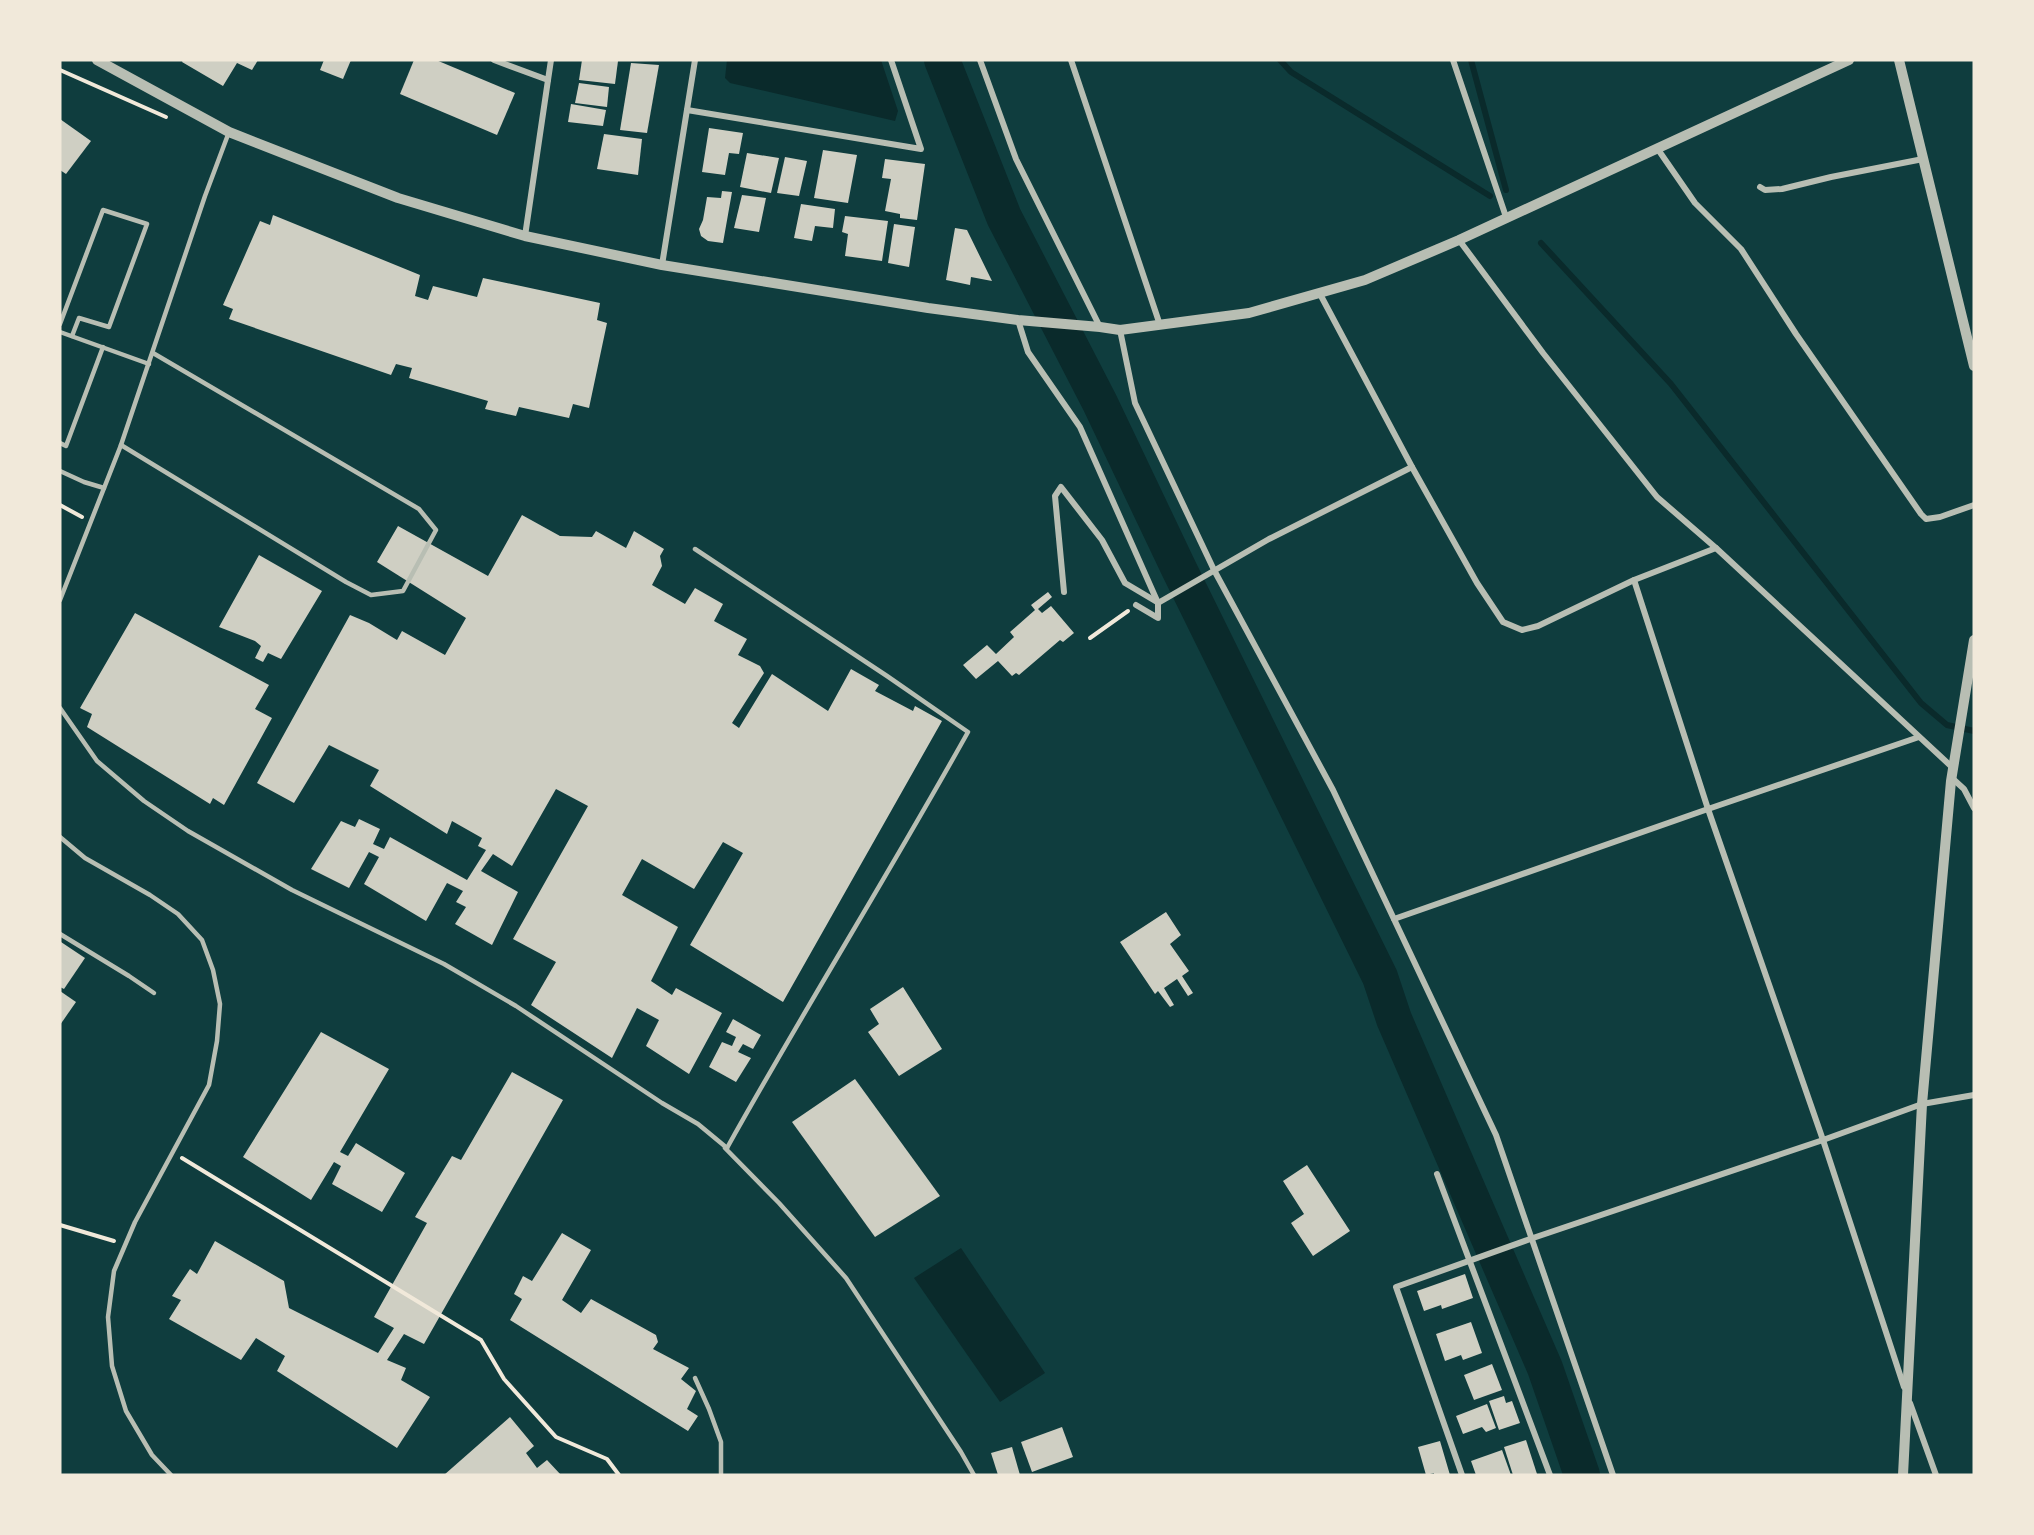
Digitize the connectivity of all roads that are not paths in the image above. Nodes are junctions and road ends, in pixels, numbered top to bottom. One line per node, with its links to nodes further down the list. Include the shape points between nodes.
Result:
1 (97, 60): 13 (street)
2 (494, 60): 11 (street)
3 (551, 60): 11 (street)
4 (695, 60): 12 (street)
5 (891, 60): 12 (street, via 921,149)
6 (980, 60): 25 (street, via 1016,159)
7 (1071, 60): 24 (street)
8 (1453, 60): 17 (street)
9 (1849, 60): 14 (street)
10 (1899, 60): 15 (street)
11 (548, 80): 18 (street)
12 (687, 110): 20 (street)
13 (229, 132): 18 (street, via 398,198); 30 (lane)
14 (1657, 148): 17 (street); 38 (street, via 1701,210 1742,249 1921,514 1926,519 1941,517)
15 (1923, 159): 16 (street, via 1782,189); 32 (street)
16 (1760, 187)
17 (1506, 217): 19 (street)
18 (525, 236): 20 (street)
19 (1459, 240): 21 (street, via 1365,280); 39 (street, via 1657,497)
20 (662, 265): 22 (street)
21 (1320, 294): 24 (street, via 1249,313); 35 (street)
22 (1018, 320): 25 (street); 45 (street, via 1028,352 1080,427)
23 (60, 324): 28 (lane, via 103,210 147,224 109,327 79,318)
24 (1160, 325): 26 (street)
25 (1100, 327): 26 (street)
26 (1120, 330): 41 (street, via 1136,403)
27 (60, 332): 28 (lane)
28 (72, 336): 29 (lane)
29 (103, 347): 31 (lane); 33 (lane, via 66,446)
30 (153, 353): 31 (lane); 34 (lane, via 419,509 436,530 403,591 371,595)
31 (149, 364): 34 (lane)
32 (1974, 366)
33 (60, 442)
34 (121, 445): 37 (lane)
35 (1412, 467): 41 (street); 42 (street, via 1503,622 1522,630 1538,626)
36 (60, 471): 37 (lane)
37 (104, 488): 44 (lane)
38 (1974, 505)
39 (1716, 548): 42 (street); 49 (street)
40 (694, 549): 60 (lane, via 968,732)
41 (1211, 572): 45 (street); 54 (street, via 1333,790)
42 (1634, 580): 52 (street)
43 (1064, 592): 45 (street, via 1055,496 1062,486 1102,540 1125,583)
44 (60, 600)
45 (1158, 603): 46 (street, via 1158,618)
46 (1136, 605)
47 (1974, 640): 50 (street)
48 (60, 708): 60 (lane, via 97,761 144,801 188,831 292,890 444,964 516,1006 698,1124)
49 (1919, 737): 50 (street); 52 (street)
50 (1953, 773): 51 (street); 58 (street)
51 (1974, 808)
52 (1708, 809): 54 (street); 59 (street)
53 (60, 837): 66 (lane, via 85,858 178,914 202,940 220,1004 209,1085 135,1222 114,1271 108,1317 112,1366 126,1411 152,1455)
54 (1394, 920): 62 (street, via 1496,1136)
55 (60, 934): 56 (lane)
56 (154, 993)
57 (1974, 1095): 58 (street)
58 (1922, 1104): 59 (street); 65 (street)
59 (1823, 1140): 62 (street); 65 (street)
60 (727, 1148): 68 (lane, via 719,1142 846,1278)
61 (1437, 1174): 63 (street)
62 (1533, 1238): 63 (street); 71 (street)
63 (1469, 1261): 69 (street, via 1396,1287); 70 (street)
64 (695, 1378): 67 (lane, via 721,1442)
65 (1906, 1392): 72 (street); 73 (street)
66 (171, 1475)
67 (721, 1475)
68 (974, 1475)
69 (1462, 1475)
70 (1551, 1475)
71 (1613, 1475)
72 (1903, 1475)
73 (1936, 1475)

